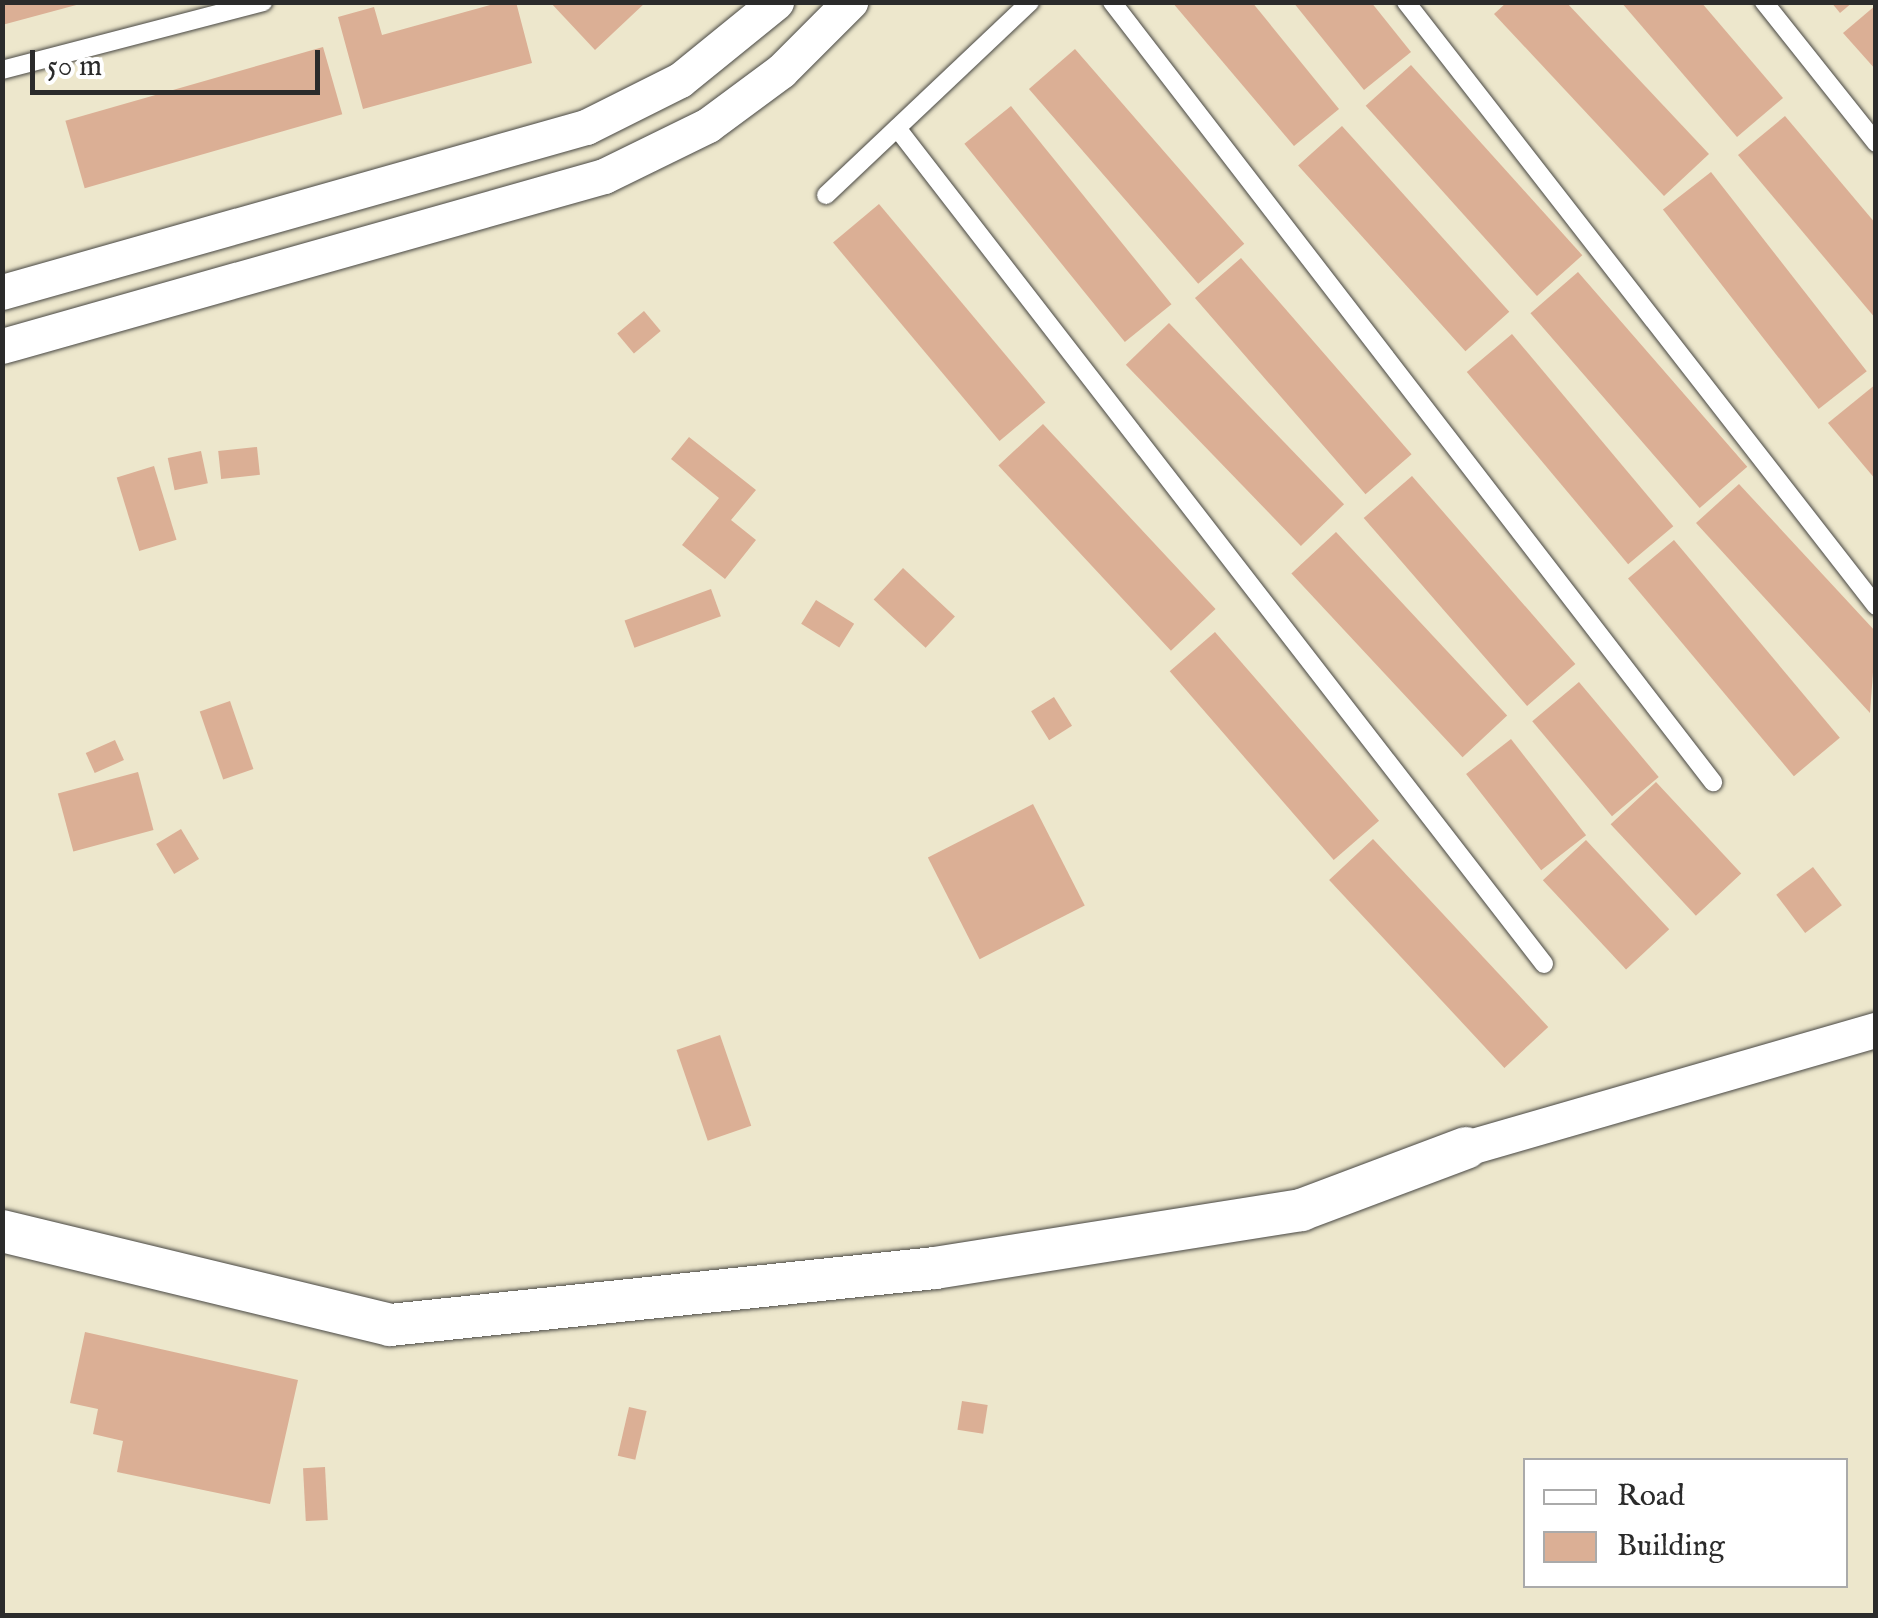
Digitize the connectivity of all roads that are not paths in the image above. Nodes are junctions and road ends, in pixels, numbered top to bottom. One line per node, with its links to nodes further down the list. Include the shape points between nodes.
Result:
1 (263, 2): 8 (lane)
2 (776, 2): 12 (street, via 680,80 586,127)
3 (850, 2): 13 (street, via 781,70 708,125 604,176)
4 (1030, 2): 9 (lane)
5 (1112, 2): 15 (lane)
6 (1406, 2): 14 (lane)
7 (1764, 2): 10 (lane)
8 (2, 70)
9 (897, 128): 11 (lane); 16 (lane)
10 (1876, 144)
11 (826, 195)
12 (2, 292)
13 (2, 346)
14 (1876, 606)
15 (1713, 782)
16 (1544, 964)
17 (1876, 1030): 18 (street)
18 (1466, 1148): 19 (street, via 1282,1213 935,1268 390,1324)
19 (2, 1230)

